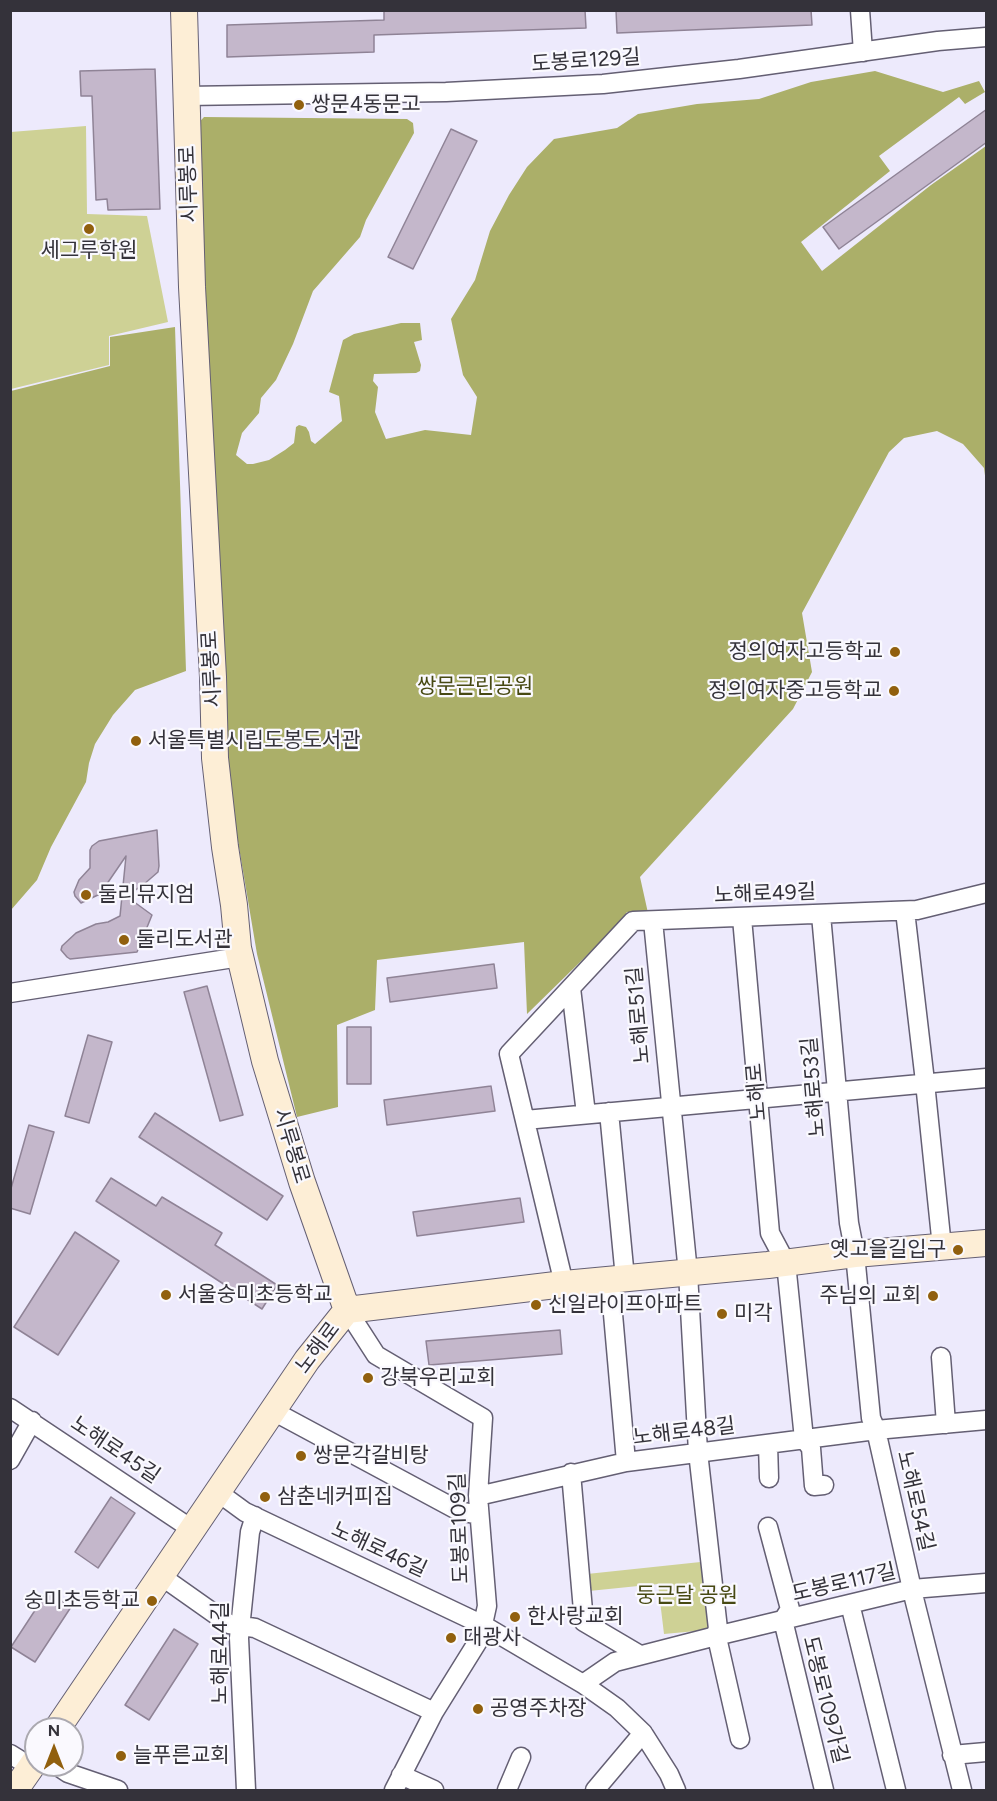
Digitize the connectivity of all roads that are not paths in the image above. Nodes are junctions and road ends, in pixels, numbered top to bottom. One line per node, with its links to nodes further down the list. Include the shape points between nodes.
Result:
1 (184, 10): 5 (street, 시루봉로)
2 (860, 10): 4 (street)
3 (987, 37): 4 (street, 도봉로129길)
4 (863, 52): 5 (street, 도봉로129길, via 603,84 446,92)
5 (186, 96): 11 (street, 시루봉로, via 215,758)
6 (987, 893): 7 (street, 노해로49길)
7 (905, 911): 8 (street, 노해로49길); 15 (street)
8 (821, 915): 9 (street, 노해로49길); 16 (street, 노해로53길)
9 (742, 918): 10 (street, 노해로49길); 17 (street, 노해로)
10 (653, 921): 12 (street, 노해로49길, via 633,921); 18 (street, 노해로51길)
11 (240, 957): 13 (street); 29 (street, 시루봉로, via 265,1061)
12 (571, 988): 20 (street); 21 (street, 노해로49길, via 509,1053)
13 (10, 993)
14 (987, 1078): 15 (street)
15 (926, 1084): 16 (street); 23 (street)
16 (837, 1091): 17 (street); 24 (street, 노해로53길)
17 (758, 1098): 18 (street); 25 (street, 노해로, via 770,1233)
18 (671, 1106): 19 (street); 26 (street, 노해로51길)
19 (609, 1112): 20 (street); 27 (street)
20 (586, 1114): 21 (street)
21 (525, 1120): 28 (street, 노해로49길)
22 (987, 1243): 23 (street, 노해로)
23 (942, 1247): 24 (street, 노해로)
24 (855, 1254): 25 (street, 노해로); 36 (street, 노해로54길)
25 (786, 1263): 26 (street, 노해로); 37 (street, 노해로)
26 (688, 1273): 27 (street, 노해로); 39 (street)
27 (617, 1279): 28 (street, 노해로); 41 (street)
28 (564, 1284): 29 (street, 노해로)
29 (347, 1310): 32 (street, 노해로); 46 (street, 도봉로109길, via 376,1354 483,1418)
30 (941, 1357): 35 (street)
31 (10, 1408): 34 (street, 노해로45길)
32 (273, 1411): 45 (street, 노해로); 47 (street, via 459,1511)
33 (987, 1420): 35 (street, 노해로48길)
34 (32, 1421): 40 (street); 50 (street, 노해로45길)
35 (946, 1424): 36 (street, 노해로48길)
36 (876, 1430): 37 (street, 노해로48길); 53 (street, 노해로54길)
37 (804, 1439): 38 (street, 노해로48길); 44 (street, via 811,1449 814,1486)
38 (768, 1444): 39 (street, 노해로48길); 43 (street)
39 (698, 1452): 41 (street, 노해로48길); 58 (street)
40 (10, 1460)
41 (626, 1462): 42 (street, 노해로48길)
42 (571, 1473): 46 (street, 노해로48길); 59 (street, via 584,1622)
43 (769, 1478)
44 (824, 1485)
45 (219, 1493): 48 (street, 노해로46길); 50 (street, 노해로)
46 (477, 1496): 47 (street, 도봉로109길)
47 (479, 1515): 56 (street, 도봉로109길, via 487,1606)
48 (255, 1516): 56 (street, 노해로46길); 57 (street, 노해로44길)
49 (768, 1527): 55 (street, 도봉로117길, via 790,1609)
50 (193, 1530): 51 (street, 노해로)
51 (161, 1576): 57 (street, via 229,1624); 62 (street, 노해로)
52 (987, 1584): 53 (street, 도봉로117길)
53 (912, 1590): 54 (street, 도봉로117길); 66 (street, 노해로54길)
54 (850, 1604): 55 (street, 도봉로117길); 79 (street)
55 (783, 1620): 58 (street, 도봉로117길); 78 (street, 도봉로109가길)
56 (483, 1625): 60 (street, 노해로46길); 61 (street, 도봉로109길, via 480,1638)
57 (240, 1627): 61 (street, via 255,1628); 73 (street, 노해로44길)
58 (716, 1636): 59 (street, 도봉로117길); 64 (street)
59 (640, 1655): 60 (street, 도봉로117길, via 615,1662)
60 (583, 1684): 63 (street, 노해로46길)
61 (434, 1712): 70 (street, 도봉로109길)
62 (65, 1717)
63 (643, 1733): 76 (street); 77 (street, 노해로46길)
64 (740, 1740)
65 (987, 1752): 66 (street)
66 (952, 1755): 80 (street, 노해로54길)
67 (521, 1757): 75 (street)
68 (24, 1766): 71 (street)
69 (80, 1783): 72 (street)
70 (397, 1783): 74 (street)
71 (15, 1791)
72 (118, 1791)
73 (246, 1791)
74 (434, 1791)
75 (507, 1791)
76 (595, 1791)
77 (676, 1791)
78 (824, 1791)
79 (896, 1791)
80 (962, 1791)

